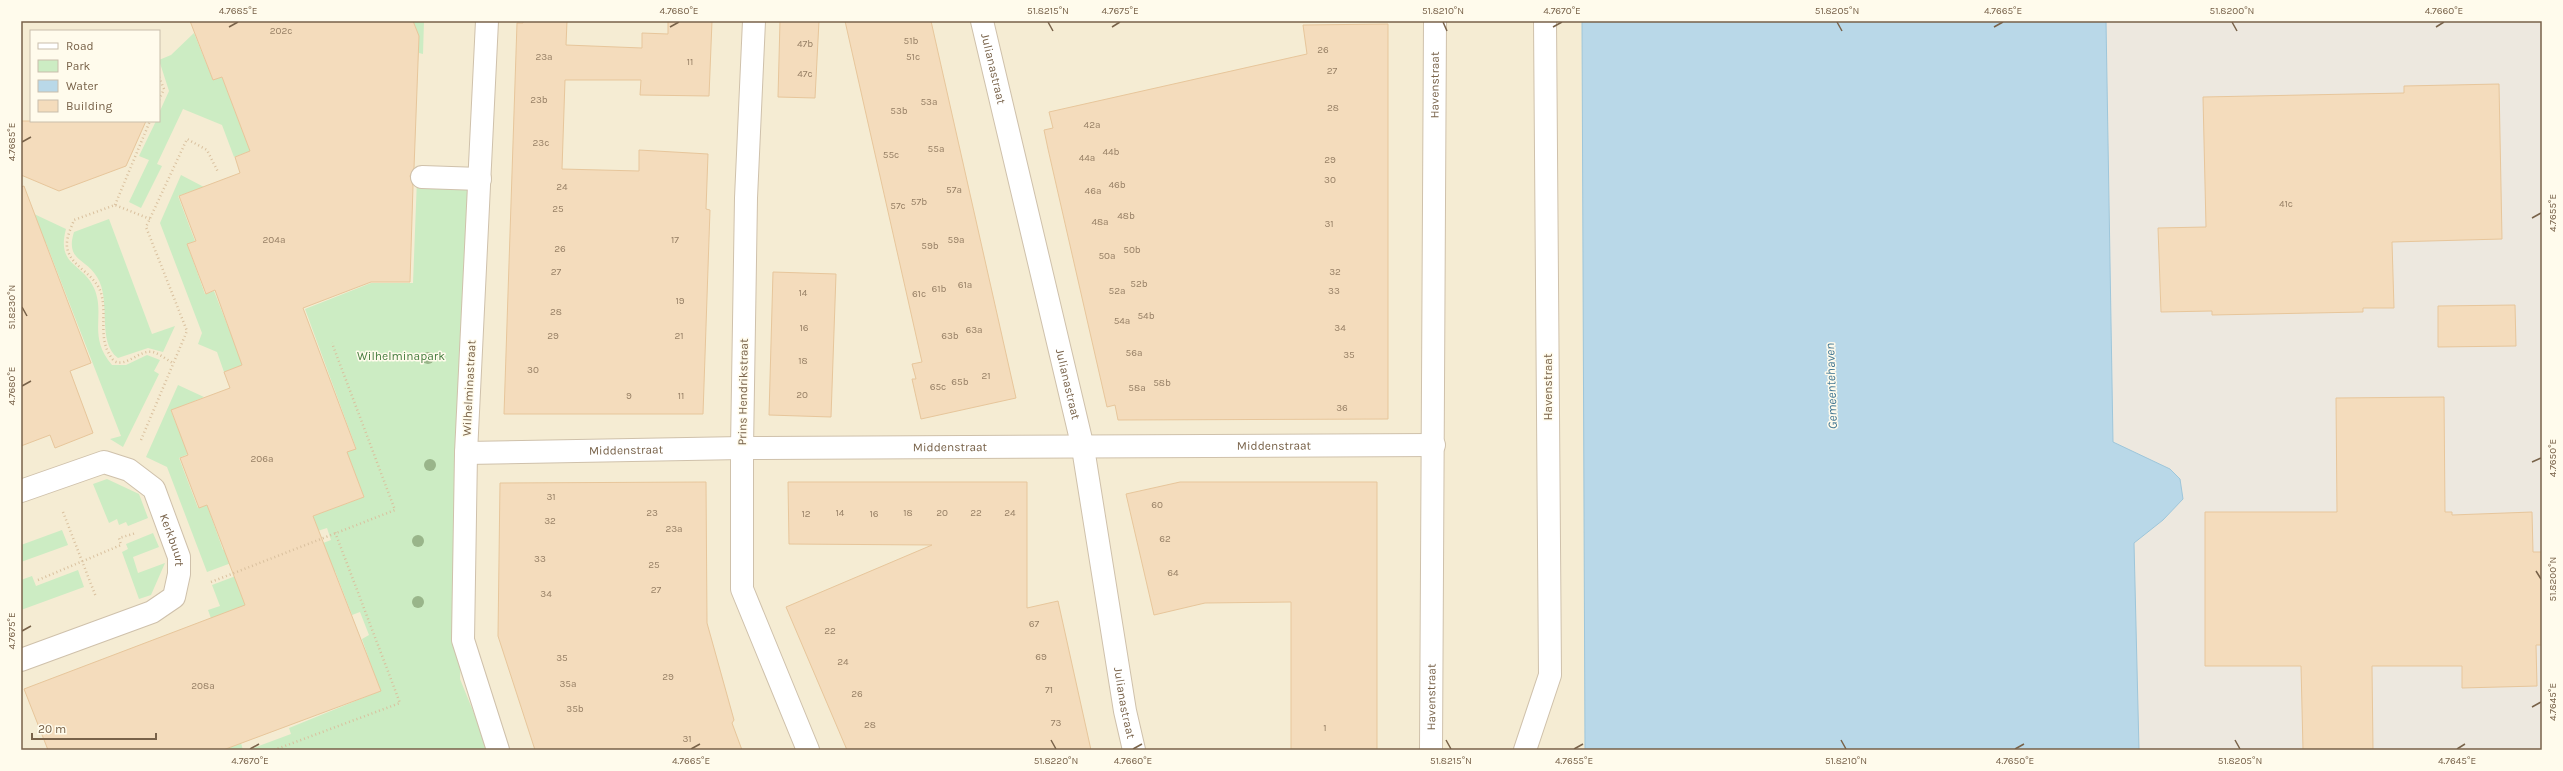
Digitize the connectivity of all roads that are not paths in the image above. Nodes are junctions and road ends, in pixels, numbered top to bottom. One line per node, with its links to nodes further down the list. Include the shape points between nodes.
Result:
1 (487, 21): 7 (street, Wilhelminastraat)
2 (754, 21): 9 (street, Prins Hendrikstraat, via 746,198)
3 (982, 21): 10 (street, Julianastraat)
4 (1435, 21): 8 (street, Havenstraat)
5 (1545, 21): 18 (street, Havenstraat, via 1550,675)
6 (422, 177): 7 (street)
7 (480, 179): 11 (street, Wilhelminastraat)
8 (1434, 445): 10 (street, Middenstraat); 17 (street, Havenstraat)
9 (742, 448): 10 (street, Middenstraat); 11 (street, Middenstraat); 15 (street, Prins Hendrikstraat, via 742,589)
10 (1083, 448): 16 (street, Julianastraat, via 1125,712)
11 (466, 453): 14 (street, Wilhelminastraat, via 463,640)
12 (21, 491): 13 (street, Kerkbuurt, via 104,462 129,470 154,490 179,557 179,574 174,597 152,612)
13 (21, 660)
14 (498, 750)
15 (808, 750)
16 (1134, 750)
17 (1431, 750)
18 (1525, 750)

